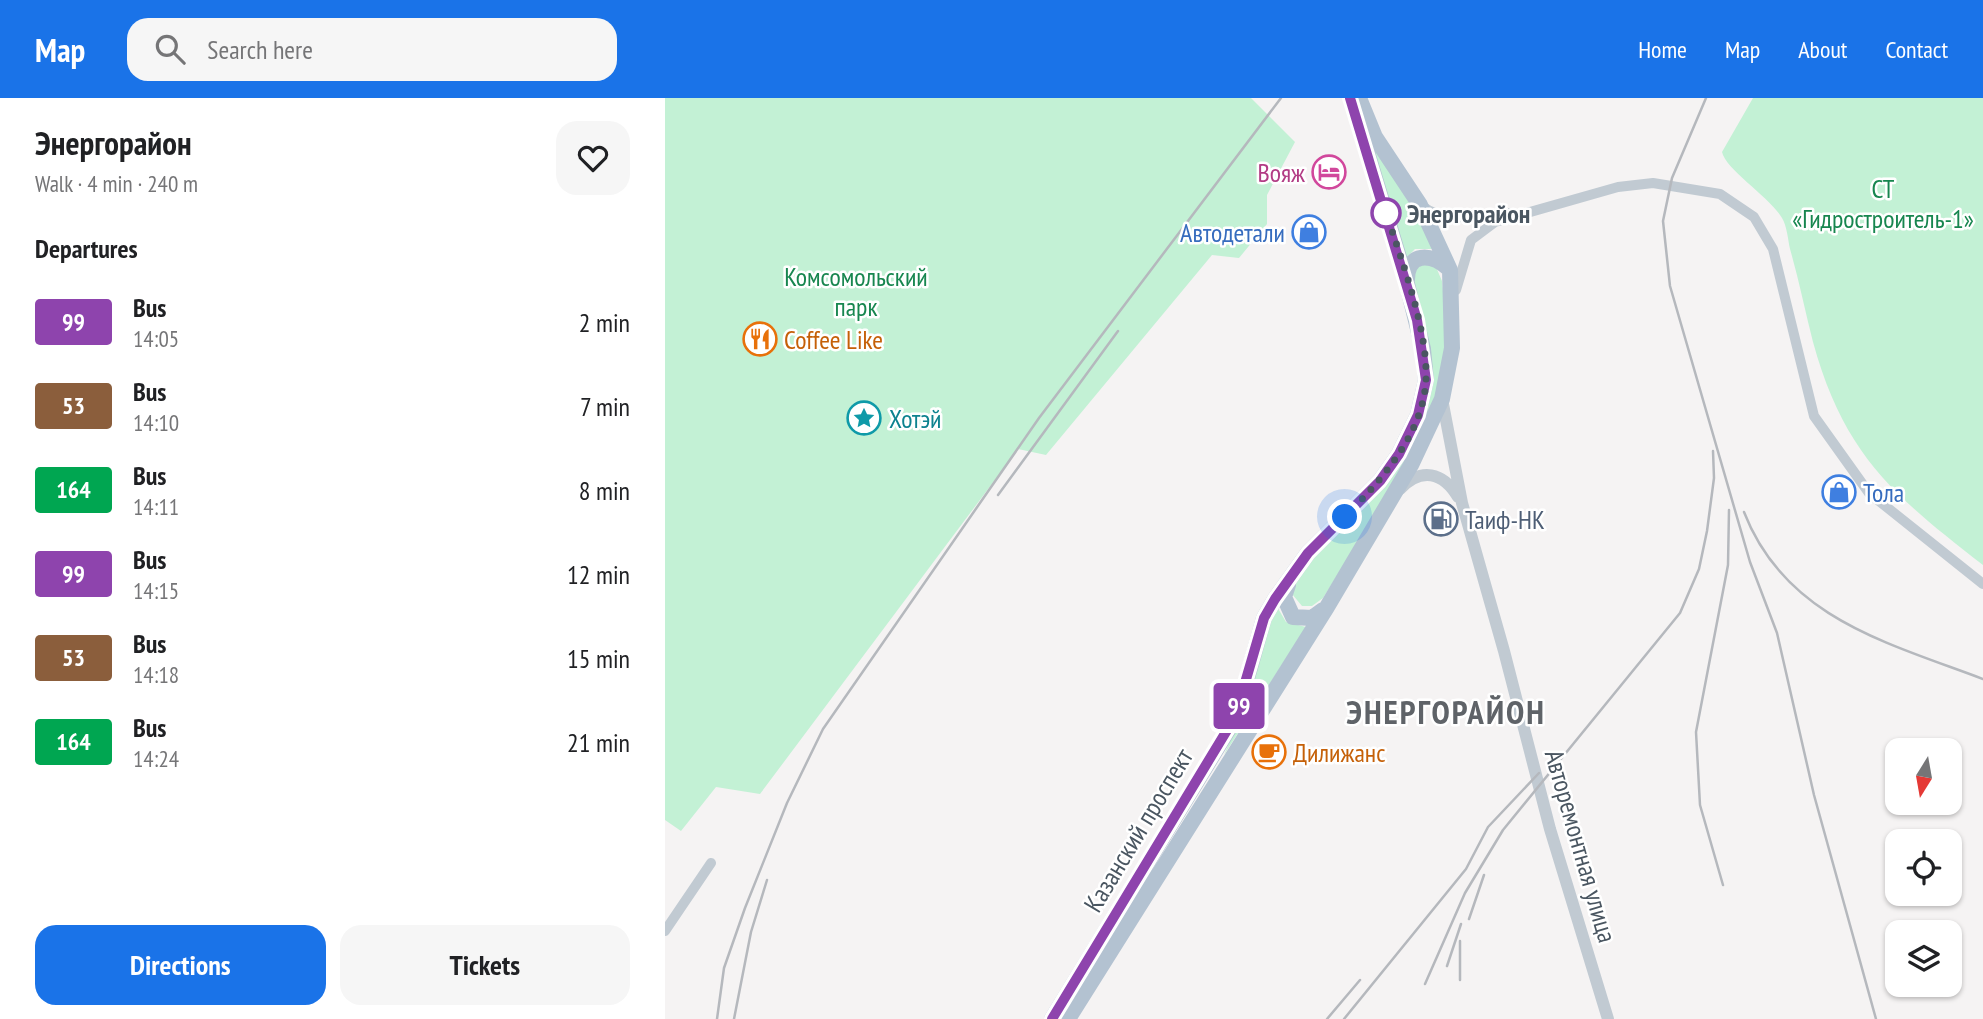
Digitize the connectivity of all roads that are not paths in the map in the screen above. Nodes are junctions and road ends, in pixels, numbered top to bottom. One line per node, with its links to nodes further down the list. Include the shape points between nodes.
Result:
1 (1350, 98): 6 (main road, Казанский проспект)
2 (1359, 98): 3 (main road, Казанский проспект, via 1375,137)
3 (1420, 205): 4 (street, via 1441,216 1458,218); 5 (main road, Казанский проспект)
4 (1527, 211): 7 (street, via 1495,222 1471,240); 12 (street, via 1618,187 1653,183 1711,191 1754,217 1773,249 1814,416 1869,494)
5 (1450, 270): 6 (main road, via 1426,255 1414,259 1407,269); 7 (main road, Казанский проспект)
6 (1408, 284): 11 (main road, Казанский проспект, via 1426,380 1415,423 1380,481)
7 (1453, 304): 8 (main road, Казанский проспект, via 1452,348)
8 (1442, 399): 9 (main road, Казанский проспект); 10 (street, Авторемонтная улица)
9 (1395, 494): 10 (street, via 1410,478 1434,474); 13 (main road, Казанский проспект)
10 (1462, 503): 18 (street, Авторемонтная улица, via 1550,829)
11 (1291, 576): 13 (main road, via 1284,597 1293,617 1312,618); 17 (main road, Казанский проспект, via 1264,618 1235,717)
12 (1983, 584)
13 (1327, 607): 16 (main road, Казанский проспект)
14 (711, 863): 15 (street)
15 (665, 930)
16 (1071, 1018)
17 (1052, 1019)
18 (1608, 1019)

